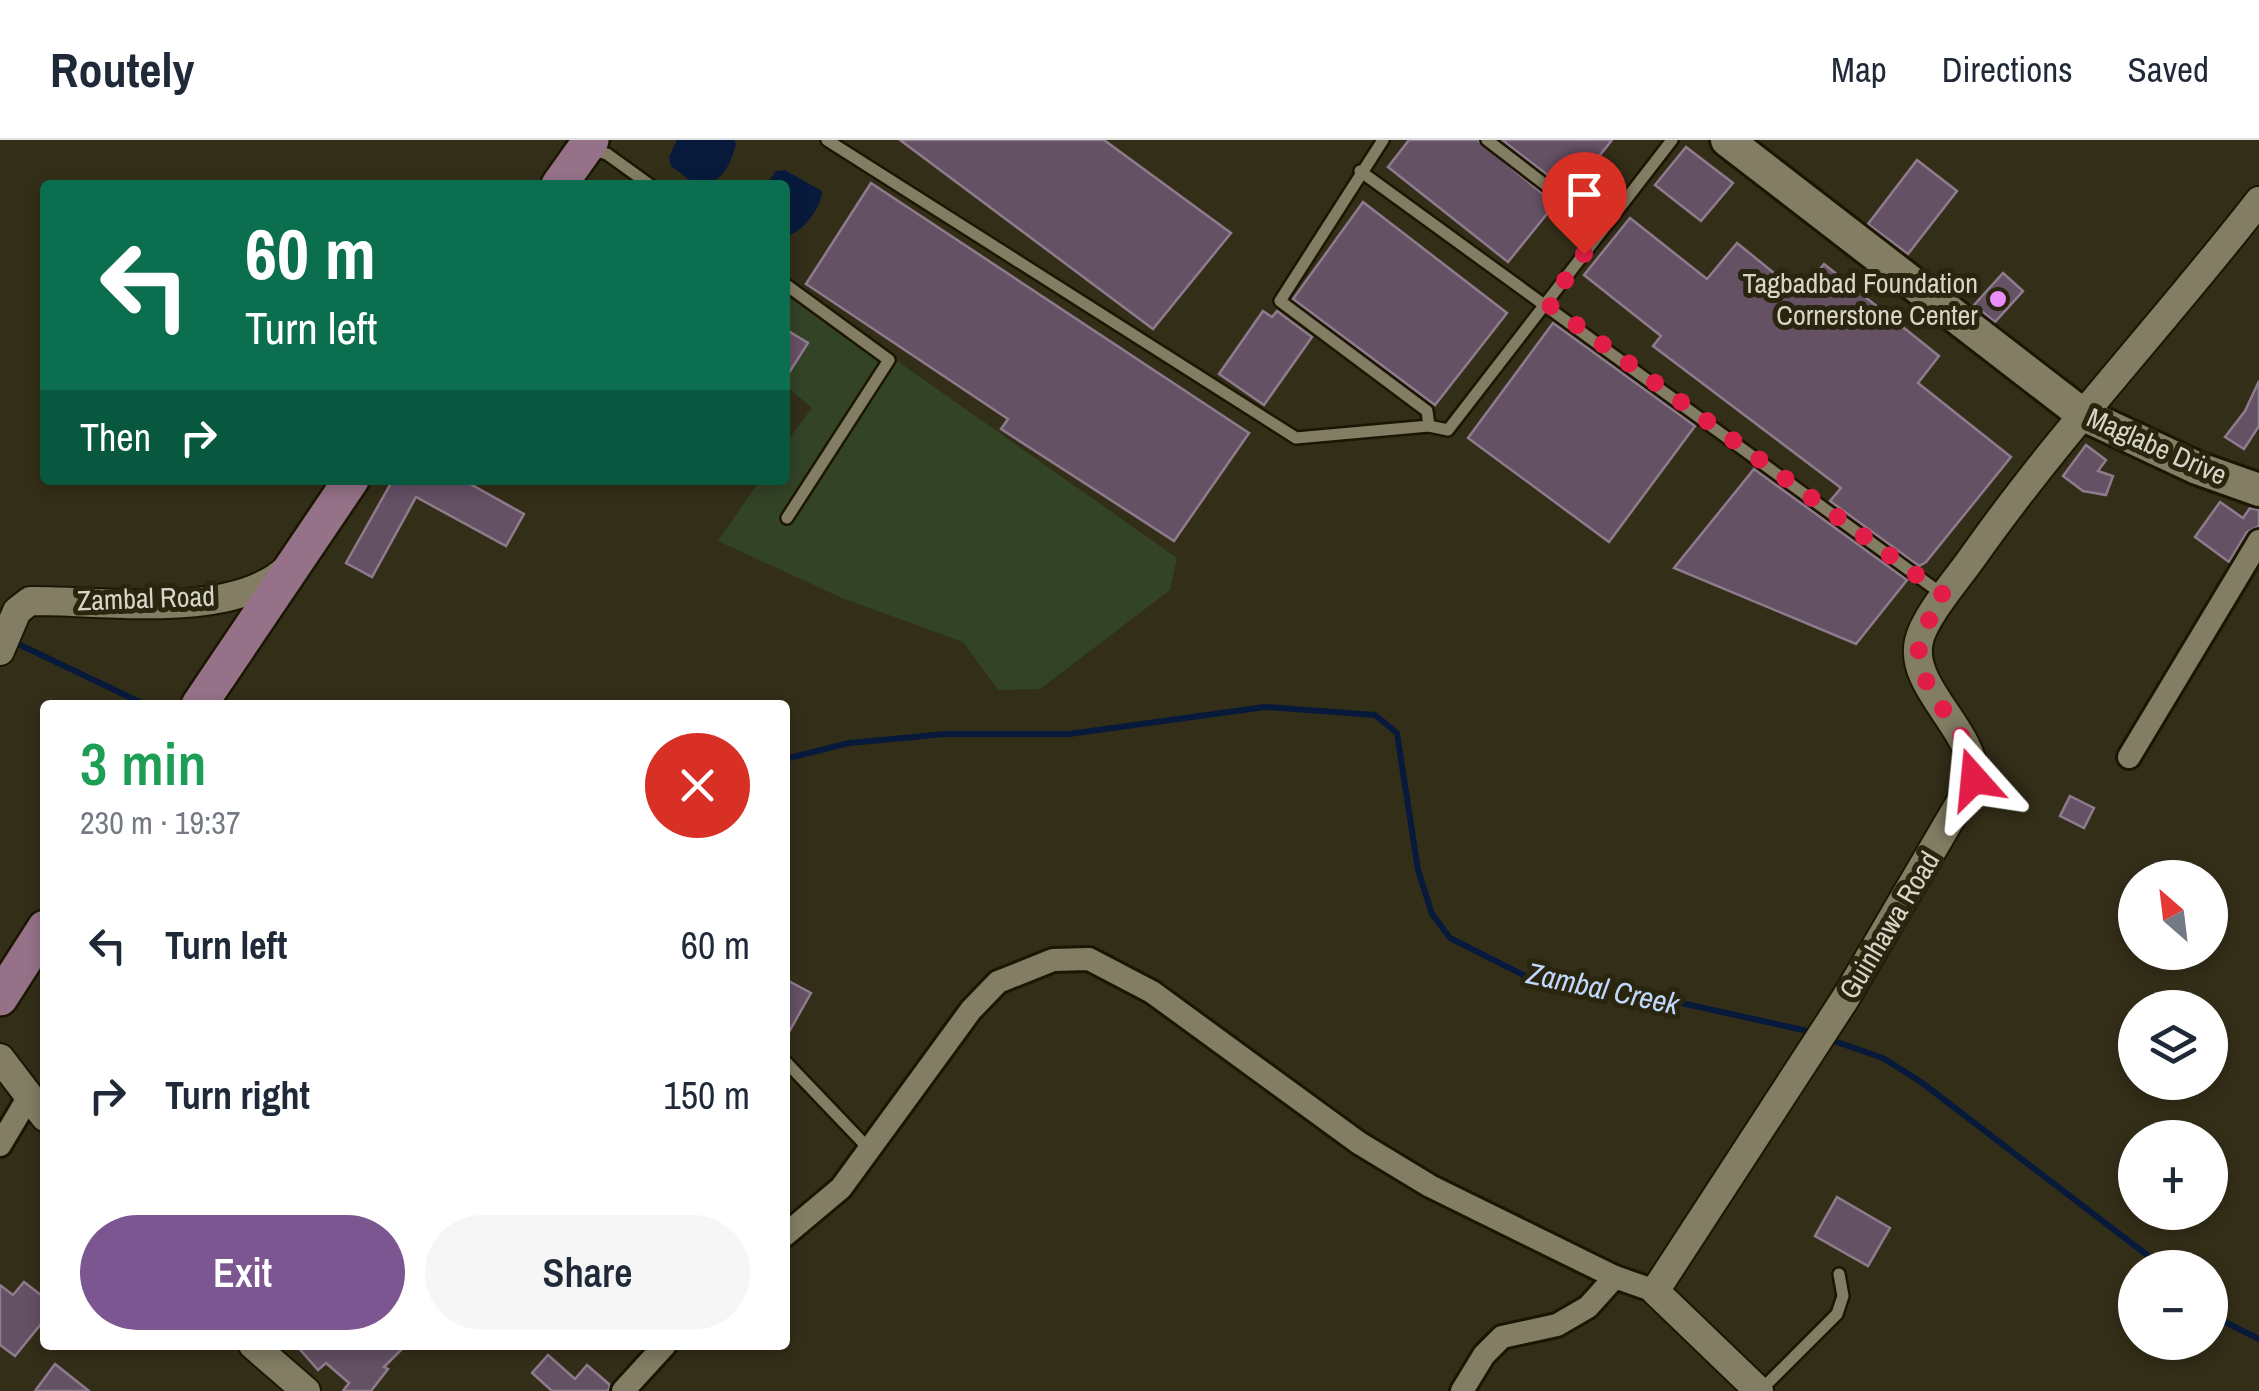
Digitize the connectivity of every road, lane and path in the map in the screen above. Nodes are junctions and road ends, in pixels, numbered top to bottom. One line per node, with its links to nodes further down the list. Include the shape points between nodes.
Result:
1 (827, 140): 15 (lane, via 1296,438)
2 (1384, 140): 7 (lane)
3 (1487, 140): 11 (lane)
4 (1672, 140): 11 (lane)
5 (1726, 140): 14 (main road, Maglabe Drive)
6 (588, 144): 8 (main road); 9 (lane)
7 (1360, 171): 13 (lane); 15 (lane, via 1280,301 1428,411)
8 (563, 180)
9 (643, 180)
10 (2259, 201): 14 (street, Guinhawa Road)
11 (1603, 229): 13 (lane)
12 (790, 288): 18 (lane, via 889,360)
13 (1548, 304): 15 (lane, via 1448,430); 21 (lane)
14 (2082, 414): 16 (main road, Maglabe Drive, via 2197,468); 21 (street, Guinhawa Road)
15 (1430, 426)
16 (2255, 483)
17 (347, 485): 20 (main road)
18 (787, 518)
19 (2259, 541): 24 (street)
20 (307, 549): 22 (street, Zambal Road, via 271,581 246,592 172,602 30,601 18,609); 23 (main road)
21 (1945, 596): 35 (street, Guinhawa Road, via 1919,641 1921,666 1972,754 1974,779 1845,1000)
22 (5, 638)
23 (203, 700)
24 (2130, 757)
25 (40, 936): 26 (main road)
26 (0, 998)
27 (0, 1058): 29 (street)
28 (790, 1065): 31 (lane)
29 (37, 1107): 30 (street)
30 (0, 1145)
31 (870, 1150): 32 (street, via 841,1188); 34 (street, via 970,1010 998,982 1053,960 1089,959 1152,992 1387,1160)
32 (790, 1231)
33 (1839, 1274): 41 (lane, via 1843,1296 1837,1314)
34 (1614, 1277): 35 (street); 40 (street, via 1557,1325 1502,1337)
35 (1656, 1291): 41 (street)
36 (258, 1350): 38 (street)
37 (661, 1350): 39 (street)
38 (306, 1391)
39 (624, 1391)
40 (1462, 1391)
41 (1759, 1391)

